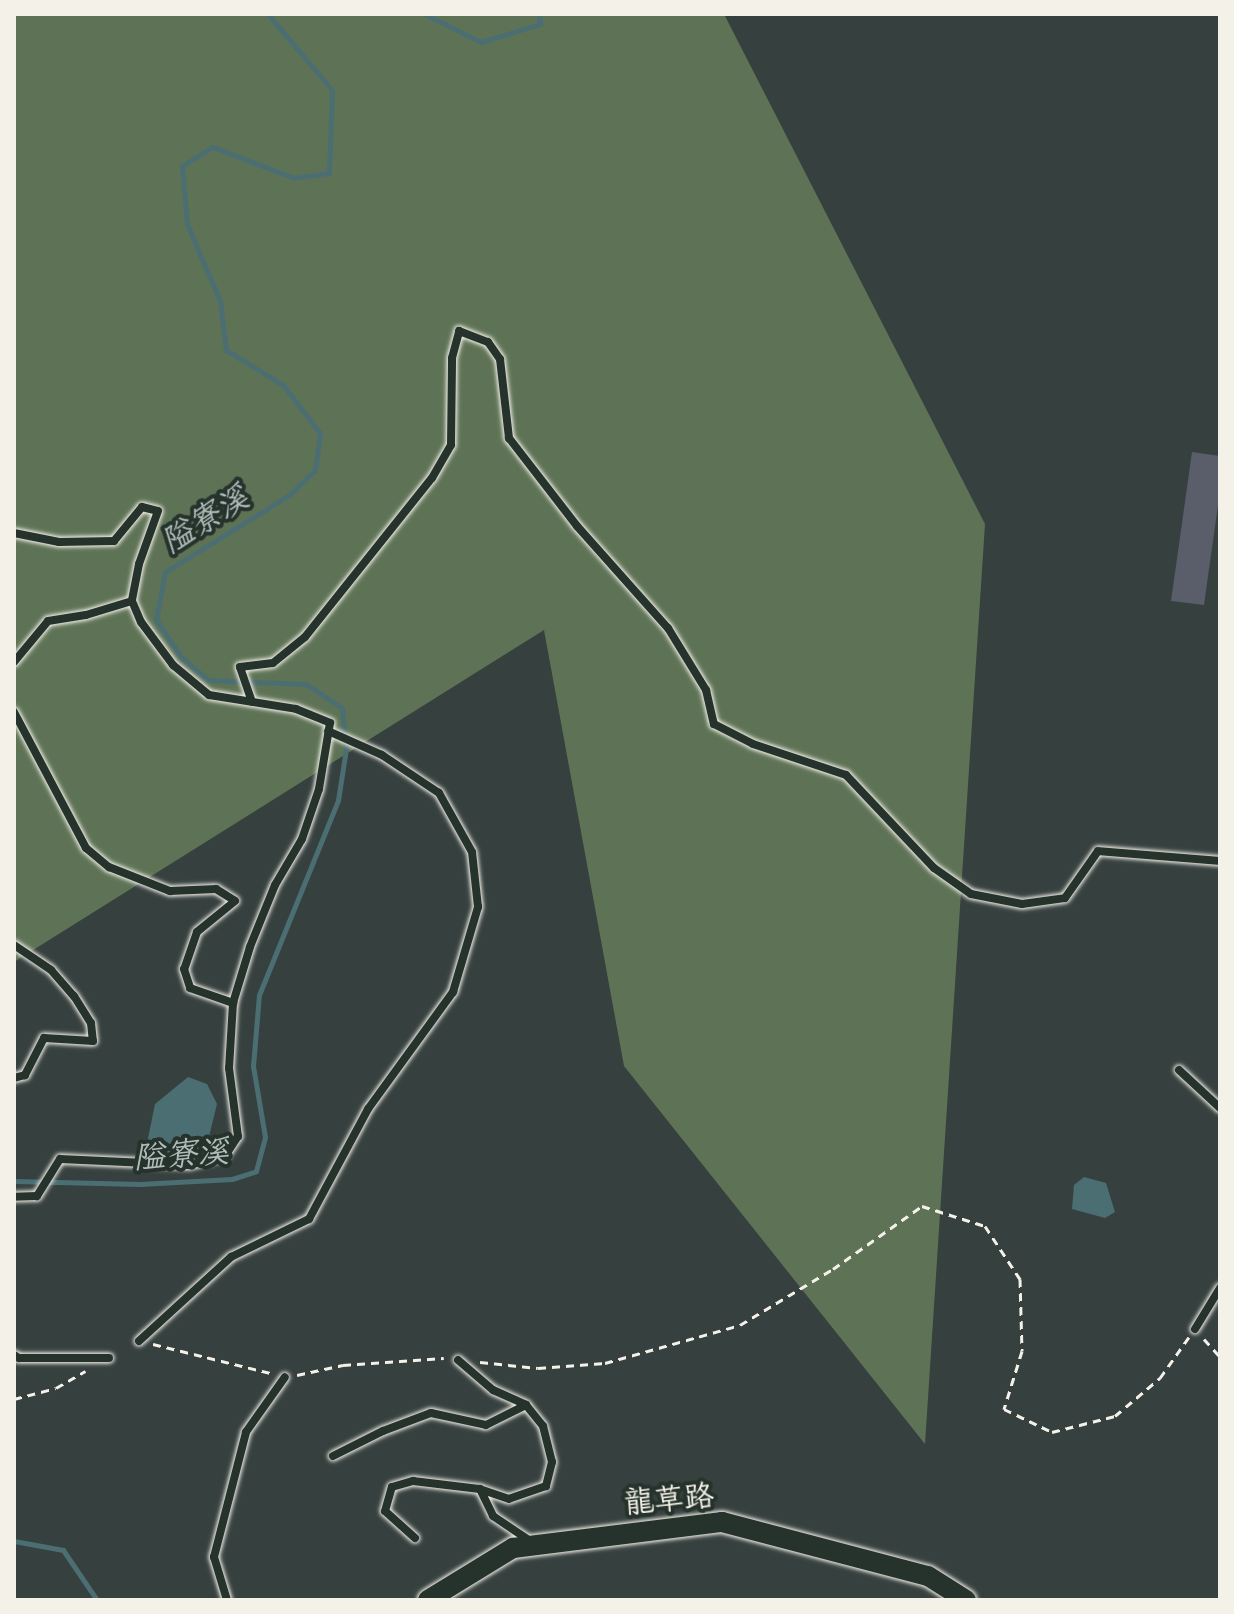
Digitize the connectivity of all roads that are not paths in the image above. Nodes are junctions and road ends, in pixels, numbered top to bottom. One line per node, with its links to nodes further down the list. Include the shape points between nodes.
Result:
1 (14, 533): 2 (lane, via 59,542 114,541 142,507 158,511)
2 (132, 601): 3 (lane, via 48,621); 4 (lane, via 173,665 209,695)
3 (14, 662)
4 (252, 702): 6 (lane, via 296,709 330,723); 7 (lane, via 240,667 273,663 305,637 432,478 451,445 452,358 459,331 488,342 500,359 509,438 577,526 668,628 706,690 714,724 753,744 846,775 934,868 971,894 1022,904 1065,898 1098,851)
5 (14, 712): 9 (lane, via 86,848 109,867 170,891 216,889 235,901 197,932 184,969 190,988)
6 (329, 731): 9 (lane, via 319,789 302,839 275,885); 16 (lane, via 382,755 439,793 472,852 478,907 453,992 368,1109 309,1219 231,1257)
7 (1220, 861)
8 (14, 945): 11 (lane, via 51,970 74,996 91,1023 93,1041 44,1038 25,1075)
9 (233, 1003): 13 (lane, via 229,1068 238,1136 225,1156 189,1165 60,1159 37,1196)
10 (1179, 1070): 12 (lane)
11 (14, 1078)
12 (1220, 1108)
13 (14, 1197)
14 (1220, 1288): 15 (lane)
15 (1195, 1329)
16 (139, 1341)
17 (14, 1355): 18 (lane)
18 (109, 1358)
19 (458, 1360): 21 (lane, via 493,1390)
20 (285, 1377): 26 (lane, via 246,1432 224,1515 214,1557)
21 (526, 1405): 22 (lane, via 486,1425 431,1413); 23 (lane, via 543,1426 552,1462 546,1486 509,1499)
22 (333, 1456)
23 (480, 1489): 24 (lane, via 413,1481 392,1487 385,1511); 25 (lane, via 493,1516)
24 (415, 1538)
25 (536, 1545): 27 (street, 龍草路, via 513,1548); 28 (street, 龍草路, via 722,1522 928,1576)
26 (227, 1600)
27 (428, 1600)
28 (966, 1600)

